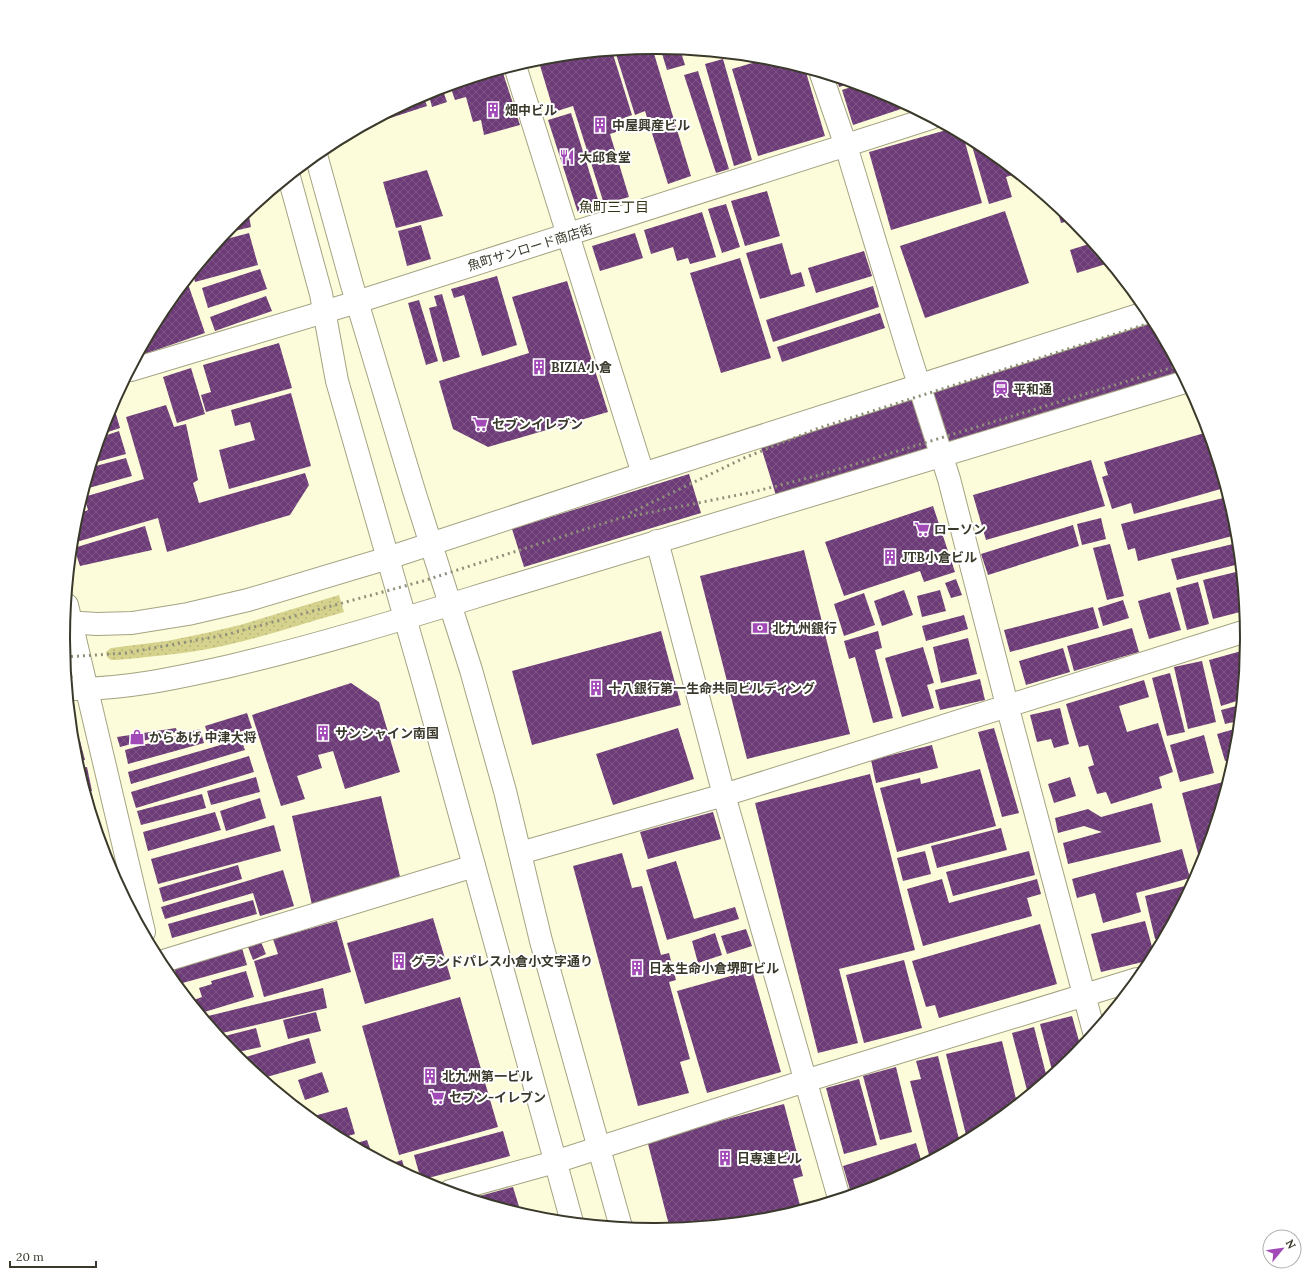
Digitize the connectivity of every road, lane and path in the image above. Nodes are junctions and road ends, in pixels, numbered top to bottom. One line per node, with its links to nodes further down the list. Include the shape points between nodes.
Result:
1 (517, 71): 7 (street)
2 (823, 79): 4 (street)
3 (925, 120): 4 (street, 魚町サンロード商店街)
4 (846, 146): 7 (street, 魚町サンロード商店街); 13 (street)
5 (318, 162): 8 (street)
6 (290, 182): 9 (street)
7 (568, 235): 8 (street, 魚町サンロード商店街); 15 (street)
8 (357, 302): 9 (street, 魚町サンロード商店街); 17 (street)
9 (325, 312): 11 (street, 魚町サンロード商店街); 18 (street, via 337,381)
10 (1141, 314): 13 (street)
11 (137, 368)
12 (1181, 383): 14 (street)
13 (919, 385): 14 (street); 15 (street)
14 (943, 457): 16 (street); 25 (street)
15 (643, 474): 17 (street)
16 (657, 541): 19 (street); 26 (street)
17 (431, 544): 18 (street); 19 (street)
18 (388, 558): 20 (street, via 248,600 188,614 97,624); 21 (street)
19 (450, 605): 21 (street); 27 (street, via 471,670)
20 (71, 617)
21 (405, 618): 24 (street, via 197,673 142,683); 28 (street)
22 (70, 633): 24 (street)
23 (1240, 633): 25 (street)
24 (78, 689): 29 (street)
25 (1007, 705): 26 (street); 32 (street)
26 (724, 795): 27 (street); 34 (street)
27 (520, 853): 35 (street, via 541,941)
28 (474, 866): 30 (street); 36 (street)
29 (138, 911)
30 (167, 960)
31 (1127, 982): 32 (street)
32 (1084, 996): 33 (street); 34 (street)
33 (1092, 1026)
34 (805, 1081): 35 (street); 38 (street)
35 (599, 1148): 36 (street); 40 (street)
36 (555, 1162): 37 (street); 39 (street)
37 (458, 1189)
38 (838, 1194)
39 (570, 1217)
40 (620, 1222)

